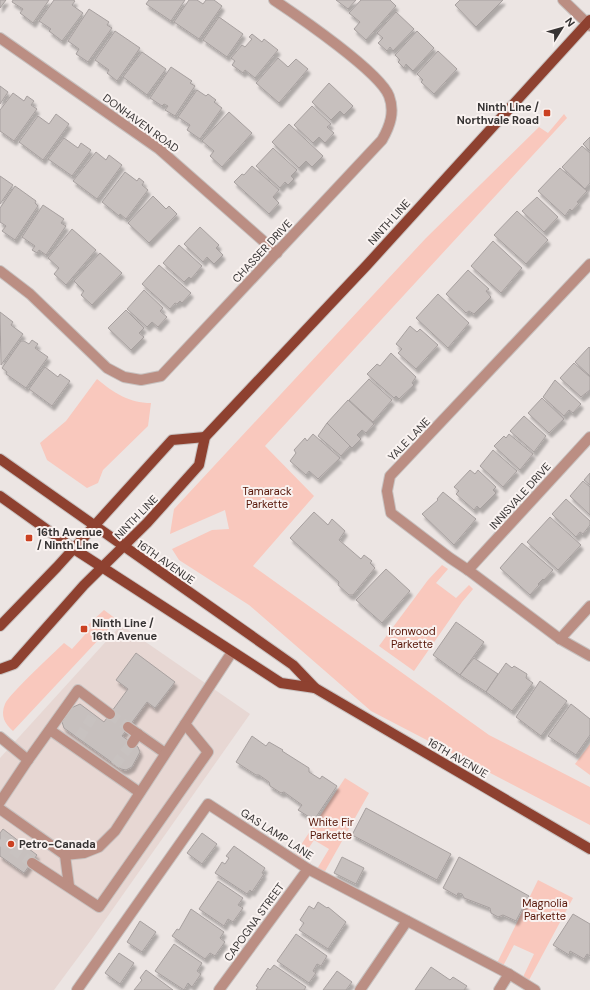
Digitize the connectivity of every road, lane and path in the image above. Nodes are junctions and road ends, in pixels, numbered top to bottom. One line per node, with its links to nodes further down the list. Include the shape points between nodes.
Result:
1 (274, 0): 5 (street, CHASSER DRIVE, via 374,75 389,95 392,114 390,126 382,140)
2 (563, 0): 3 (street)
3 (589, 23): 8 (main road, NINTH LINE)
4 (0, 38): 5 (street, DONHAVEN ROAD, via 159,149)
5 (277, 253): 7 (street, CHASSER DRIVE, via 161,376 142,380 124,376 107,368 30,294)
6 (590, 264): 16 (street, YALE LANE, via 390,476 387,491 391,513)
7 (0, 271)
8 (205, 437): 12 (main road, via 172,440); 13 (main road, NINTH LINE, via 199,465)
9 (590, 437): 16 (street, INNISVALE DRIVE)
10 (0, 459): 12 (main road, 16TH AVENUE)
11 (0, 496): 14 (main road, 16TH AVENUE)
12 (94, 526): 13 (main road, 16TH AVENUE); 14 (main road)
13 (124, 547): 15 (main road, NINTH LINE); 23 (main road, 16TH AVENUE, via 293,665)
14 (74, 549): 15 (main road, 16TH AVENUE); 18 (main road)
15 (103, 567): 20 (main road, 16TH AVENUE); 22 (main road, NINTH LINE, via 14,664)
16 (468, 570): 19 (street, YALE LANE)
17 (590, 606): 19 (street)
18 (0, 626)
19 (560, 639): 21 (street, YALE LANE)
20 (232, 652): 23 (main road, 16TH AVENUE, via 281,683); 25 (street)
21 (590, 656)
22 (0, 669)
23 (315, 688): 36 (main road, 16TH AVENUE)
24 (110, 714): 27 (street, via 97,710 78,690)
25 (185, 724): 31 (street); 40 (street, via 208,752 99,907)
26 (128, 727): 28 (street)
27 (50, 730): 32 (street); 33 (street, via 76,742 113,768)
28 (138, 734): 30 (street); 31 (street)
29 (0, 737): 32 (street)
30 (132, 743)
31 (165, 753): 33 (street)
32 (28, 760): 34 (street)
33 (140, 792): 37 (street, via 115,831 99,847 84,853)
34 (0, 802)
35 (0, 809): 37 (street)
36 (590, 849)
37 (65, 855): 40 (street)
38 (32, 863): 40 (street)
39 (308, 869): 41 (street, GAS LAMP LANE); 43 (street, GAS LAMP LANE, via 208,804); 44 (street, CAPOGNA STREET)
40 (69, 886)
41 (407, 922): 42 (street, GAS LAMP LANE); 45 (street)
42 (509, 974): 46 (street); 47 (street, GAS LAMP LANE)
43 (77, 990)
44 (219, 990)
45 (360, 990)
46 (499, 990)
47 (535, 990)

